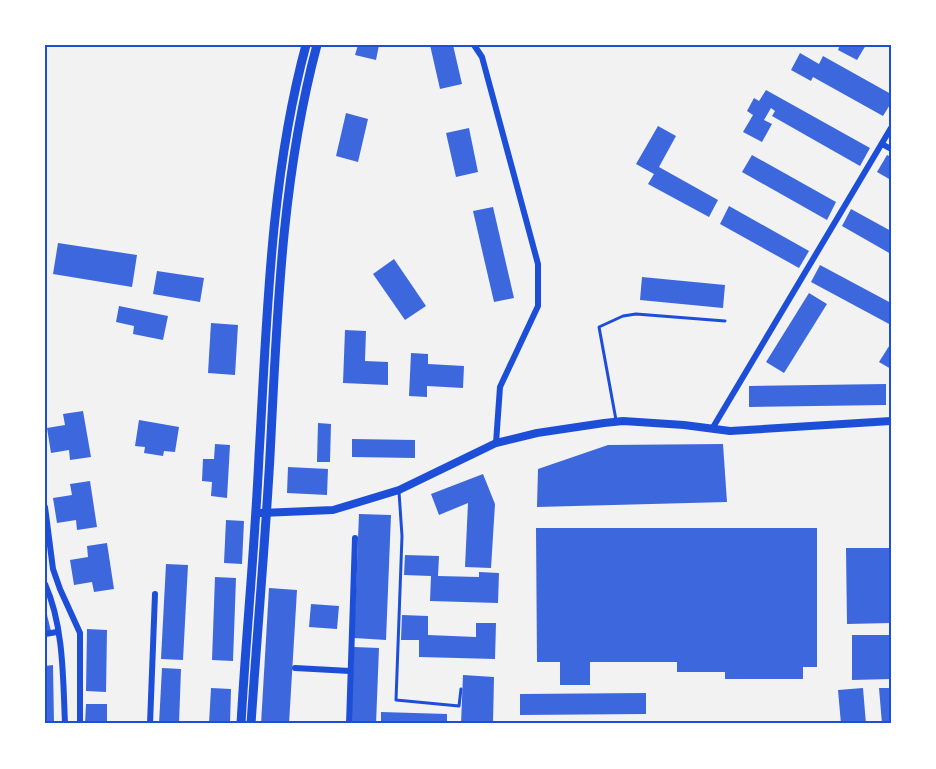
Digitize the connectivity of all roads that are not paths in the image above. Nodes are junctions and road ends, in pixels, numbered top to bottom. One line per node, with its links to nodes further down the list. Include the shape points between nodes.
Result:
1 (306, 45): 14 (main road, via 282,164 268,285)
2 (317, 45): 15 (main road, via 293,165 279,285)
3 (474, 45): 11 (street, via 482,57 538,264 538,306 500,387)
4 (891, 128): 5 (street)
5 (882, 144): 6 (street); 10 (street)
6 (891, 149)
7 (725, 321): 9 (lane, via 636,314 599,327)
8 (891, 421): 10 (street)
9 (616, 422): 10 (street); 11 (street)
10 (712, 429)
11 (496, 443): 12 (street)
12 (399, 490): 15 (street, via 333,510); 23 (lane, via 402,536 396,700 459,706)
13 (45, 507): 25 (street, via 54,568 80,633)
14 (256, 513): 15 (street); 27 (main road)
15 (267, 514): 28 (main road)
16 (355, 538): 22 (street)
17 (45, 584): 19 (street)
18 (155, 594): 26 (street)
19 (57, 632): 20 (street); 24 (street, via 63,653)
20 (45, 634)
21 (295, 668): 22 (street)
22 (350, 671): 29 (street)
23 (461, 689)
24 (65, 724)
25 (80, 724)
26 (150, 724)
27 (241, 724)
28 (251, 724)
29 (349, 724)

